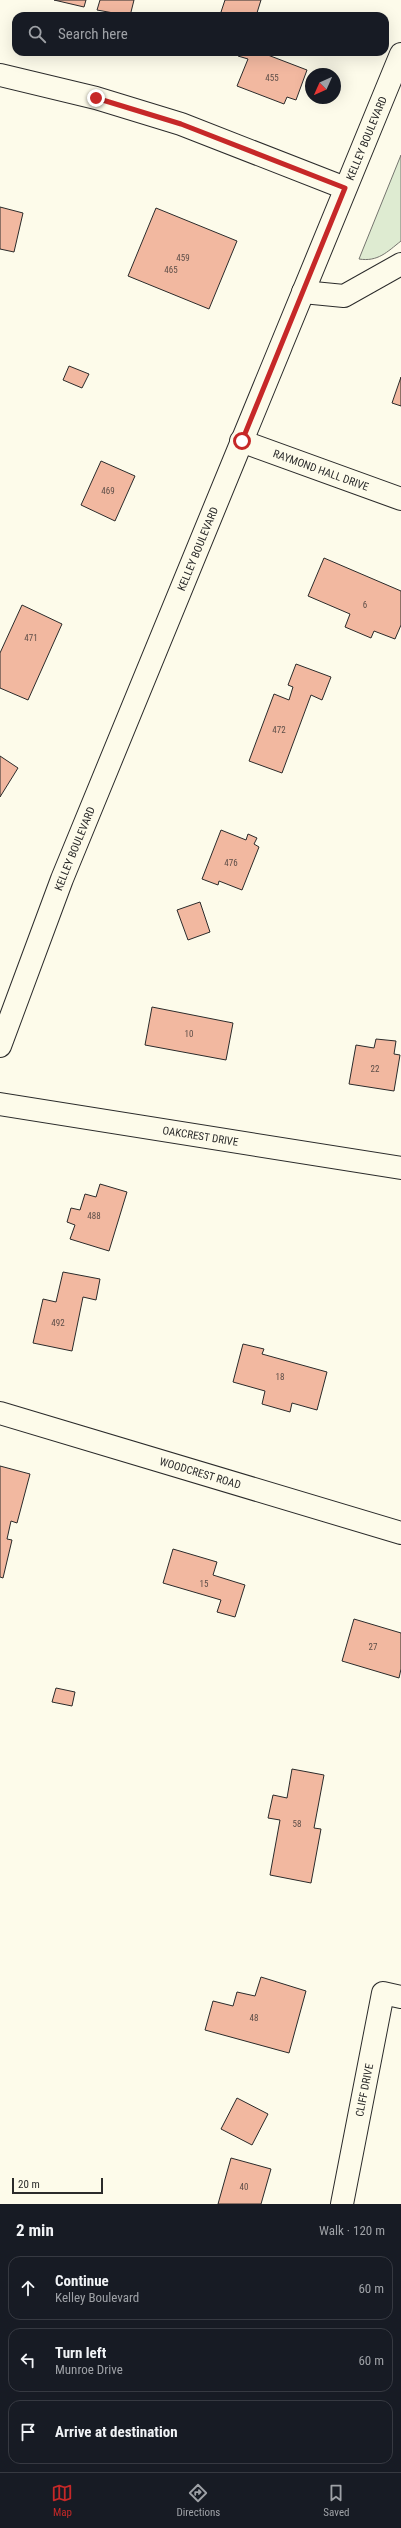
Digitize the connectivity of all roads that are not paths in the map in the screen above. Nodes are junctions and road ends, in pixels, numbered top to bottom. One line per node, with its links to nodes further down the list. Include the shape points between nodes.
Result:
1 (401, 54): 3 (street, KELLEY BOULEVARD)
2 (0, 75): 3 (street, via 96,98 181,124)
3 (345, 188): 5 (street, KELLEY BOULEVARD)
4 (401, 264): 5 (street, via 344,296)
5 (303, 292): 6 (street, KELLEY BOULEVARD)
6 (242, 441): 7 (street, RAYMOND HALL DRIVE); 8 (street, KELLEY BOULEVARD, via 62,879)
7 (401, 499)
8 (0, 1046)
9 (0, 1104): 10 (street, OAKCREST DRIVE)
10 (401, 1168)
11 (0, 1413): 12 (street, WOODCREST ROAD)
12 (401, 1533)
13 (401, 1997): 14 (street, CLIFF DRIVE, via 383,1994)
14 (342, 2204)

